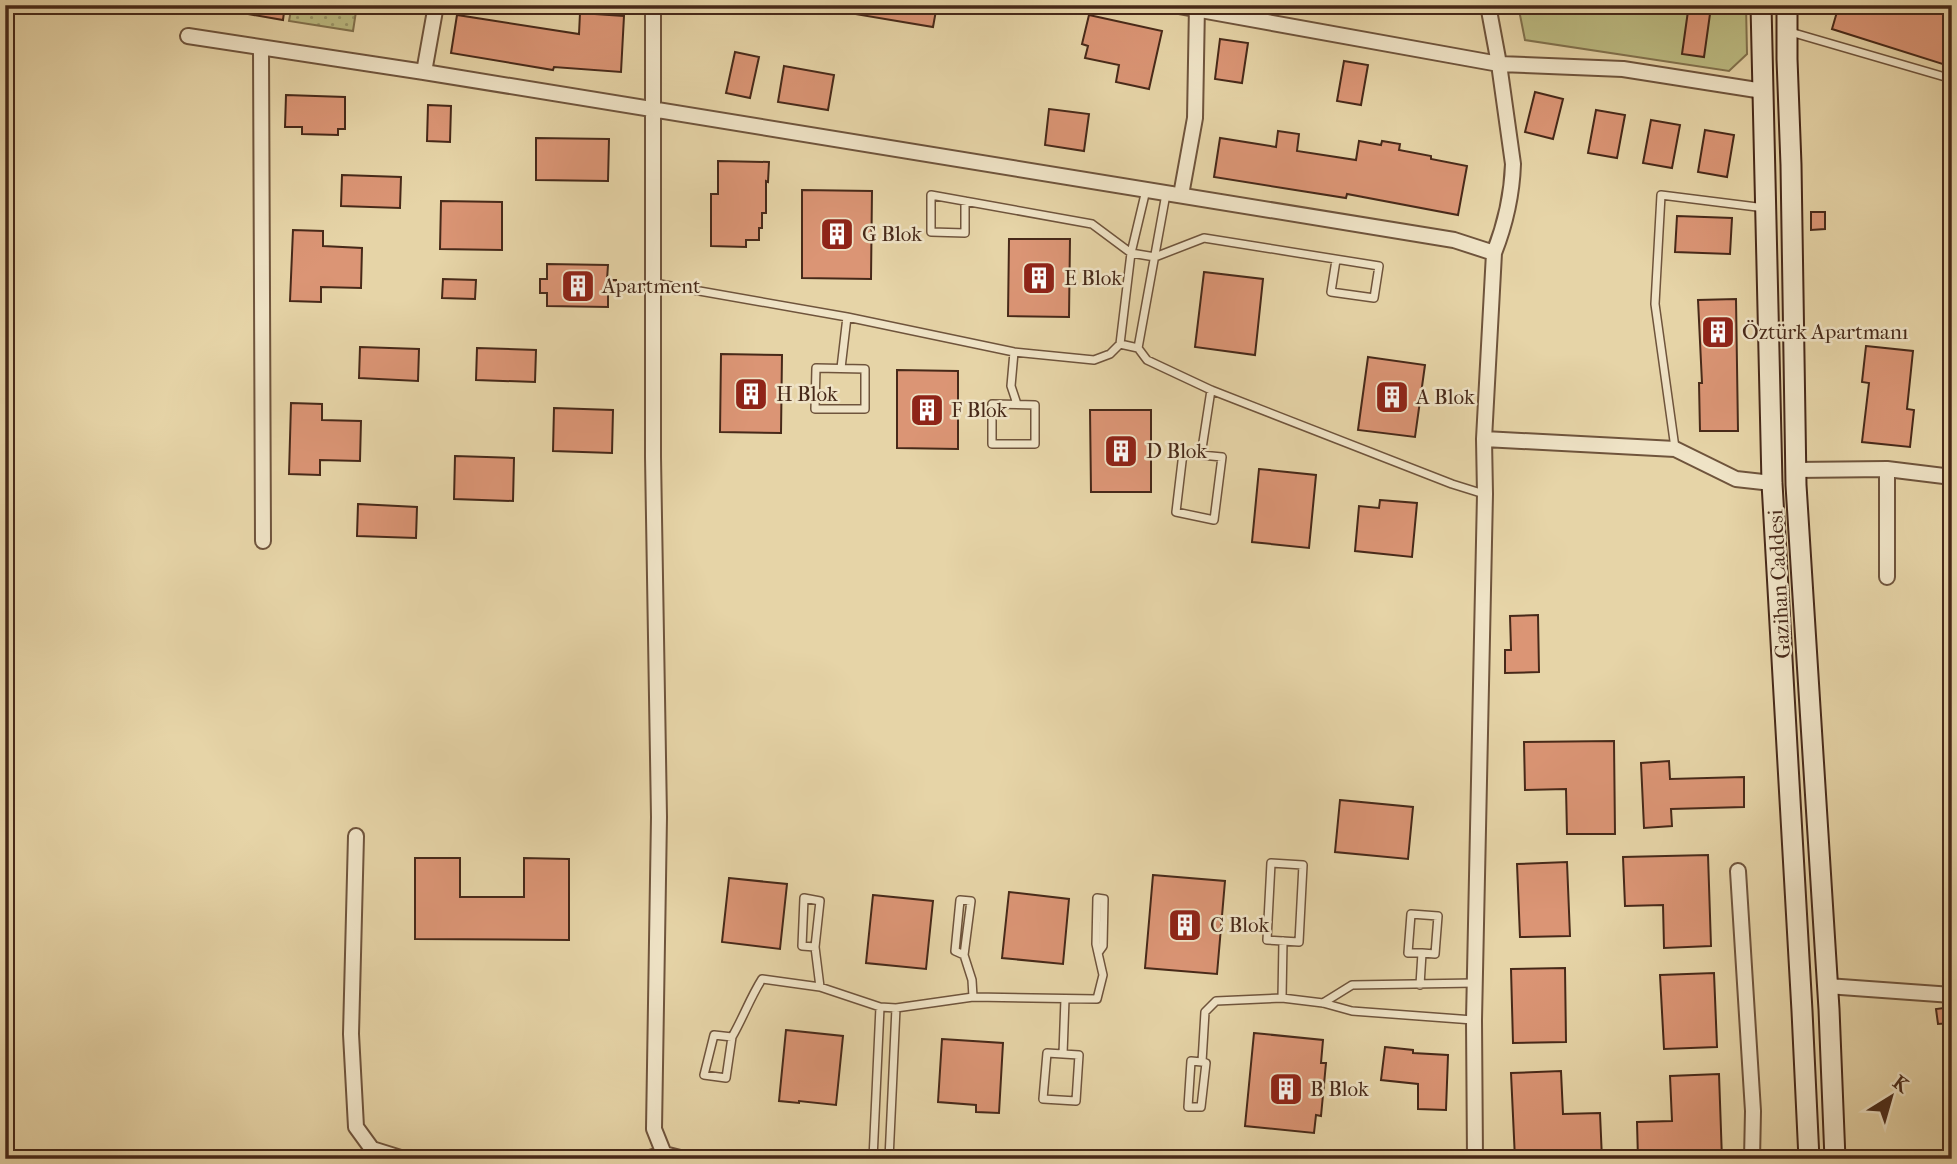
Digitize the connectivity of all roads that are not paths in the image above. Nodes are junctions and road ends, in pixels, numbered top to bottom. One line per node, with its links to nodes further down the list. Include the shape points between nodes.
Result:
1 (436, 5): 12 (street)
2 (653, 5): 15 (street)
3 (1173, 5): 7 (street)
4 (1488, 5): 11 (street)
5 (1761, 5): 14 (main road, Gazihan Caddesi)
6 (1787, 5): 8 (main road, Gazihan Caddesi)
7 (1197, 7): 11 (street); 17 (street, via 1195,118)
8 (1787, 30): 13 (lane); 36 (main road, Gazihan Caddesi)
9 (188, 36): 10 (street)
10 (261, 48): 12 (street); 40 (street)
11 (1499, 64): 14 (street, via 1623,69); 21 (street, via 1512,177)
12 (424, 72): 15 (street)
13 (1952, 79)
14 (1763, 91): 19 (main road, Gazihan Caddesi)
15 (655, 109): 16 (street); 24 (street)
16 (1146, 189): 17 (street); 20 (lane)
17 (1174, 194): 21 (street, via 1454,240); 22 (lane)
18 (965, 201): 18 (lane, via 965,233 931,232 931,195); 20 (lane, via 1093,224)
19 (1767, 208): 33 (lane, via 1661,195 1655,304); 38 (main road, Gazihan Caddesi)
20 (1132, 253): 22 (lane); 26 (lane)
21 (1494, 253): 32 (street)
22 (1155, 257): 23 (lane, via 1204,238); 27 (lane)
23 (1336, 260): 23 (lane, via 1331,292 1374,298 1378,266)
24 (654, 283): 25 (lane); 64 (street, via 659,817)
25 (847, 317): 28 (lane); 29 (lane)
26 (1120, 344): 27 (lane); 28 (lane, via 1094,360)
27 (1138, 348): 30 (lane, via 1147,360)
28 (1014, 352): 31 (lane, via 1012,386)
29 (841, 369): 29 (lane, via 865,369 865,410 816,409 816,368)
30 (1211, 390): 34 (lane); 39 (lane)
31 (1017, 404): 31 (lane, via 1035,405 1035,444 992,444 992,404)
32 (1484, 439): 33 (street); 39 (street)
33 (1675, 449): 38 (street, via 1736,479)
34 (1201, 455): 34 (lane, via 1222,457 1214,520 1176,512 1182,453)
35 (1887, 469): 36 (street); 37 (street); 41 (street)
36 (1795, 470): 51 (main road, Gazihan Caddesi)
37 (1952, 477)
38 (1772, 483): 72 (main road, Gazihan Caddesi)
39 (1485, 494): 49 (street)
40 (263, 541)
41 (1887, 577)
42 (356, 836): 65 (street, via 351,1034 356,1127 372,1149)
43 (1738, 871): 71 (street)
44 (1283, 941): 44 (lane, via 1267,940 1271,863 1303,865 1299,942); 55 (lane)
45 (815, 947): 45 (lane, via 802,946 804,898 820,901); 52 (lane)
46 (1098, 953): 46 (lane, via 1096,944 1097,898 1104,899 1104,946); 56 (lane, via 1103,975 1097,999)
47 (1422, 953): 47 (lane, via 1408,953 1411,914 1438,916 1435,954); 50 (lane)
48 (964, 955): 48 (lane, via 955,951 960,900 971,901); 54 (lane)
49 (1475, 983): 50 (lane); 60 (street)
50 (1420, 985): 57 (lane, via 1352,985)
51 (1827, 986): 53 (street); 73 (main road, Gazihan Caddesi)
52 (820, 987): 58 (lane); 61 (lane, via 762,979)
53 (1952, 995)
54 (973, 997): 56 (lane); 59 (lane)
55 (1282, 998): 57 (lane); 63 (lane, via 1216,1001 1205,1012)
56 (1065, 999): 62 (lane)
57 (1323, 1003): 60 (lane, via 1352,1011)
58 (880, 1007): 59 (lane); 68 (lane)
59 (896, 1008): 69 (lane)
60 (1474, 1020): 70 (street)
61 (732, 1037): 61 (lane, via 726,1077 704,1075 714,1035)
62 (1063, 1054): 62 (lane, via 1079,1055 1076,1101 1044,1099 1047,1053)
63 (1202, 1062): 63 (lane, via 1206,1063 1201,1107 1188,1107 1191,1061)
64 (655, 1157): 66 (street); 67 (street)
65 (404, 1159)
66 (635, 1159)
67 (684, 1159)
68 (873, 1159)
69 (889, 1159)
70 (1475, 1159)
71 (1752, 1159)
72 (1809, 1159)
73 (1835, 1159)

